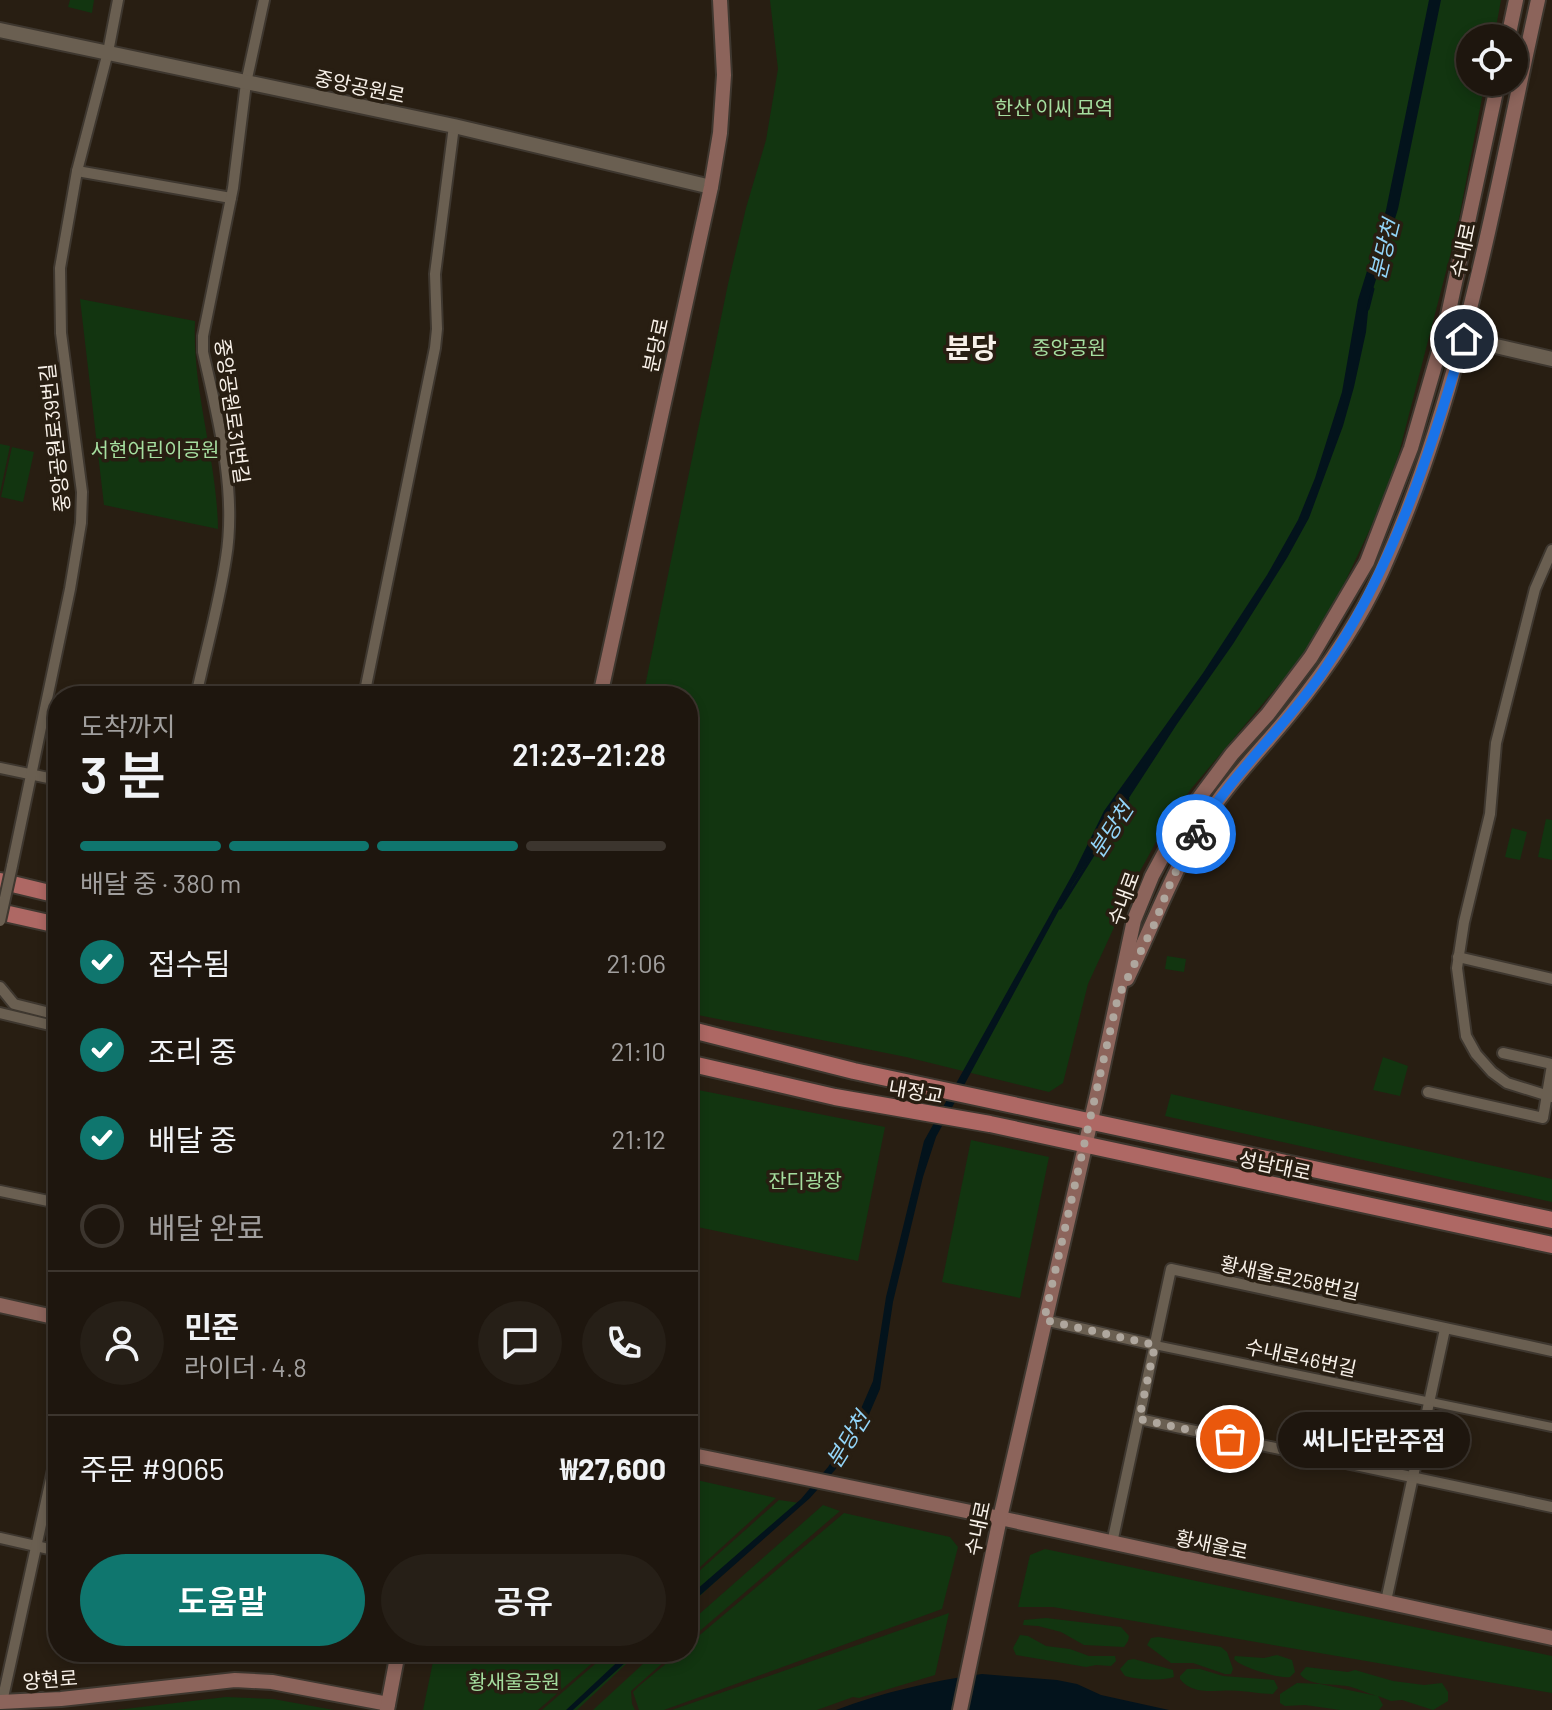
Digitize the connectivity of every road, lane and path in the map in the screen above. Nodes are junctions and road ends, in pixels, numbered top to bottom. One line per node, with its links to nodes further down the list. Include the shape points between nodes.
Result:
1 (118, 0): 8 (street, 중앙공원로39번길)
2 (264, 0): 9 (street, 중앙공원로31번길)
3 (720, 0): 13 (main road, 분당로, via 724,75)
4 (1516, 0): 6 (main road)
5 (1538, 0): 16 (main road, 수내로)
6 (1511, 24)
7 (0, 30): 8 (street, 중앙공원로)
8 (108, 52): 9 (street, 중앙공원로); 12 (street, 중앙공원로39번길)
9 (246, 83): 11 (street, 중앙공원로); 14 (street, 중앙공원로31번길)
10 (1495, 96): 15 (main road, 수내로)
11 (454, 126): 13 (street, 중앙공원로); 21 (street, via 435,274 435,348)
12 (77, 171): 14 (street); 19 (street, 중앙공원로39번길, via 59,299 82,492 81,523)
13 (711, 187): 22 (main road, 분당로)
14 (231, 198): 20 (street, 중앙공원로31번길, via 203,336 226,479 227,557)
15 (1444, 334): 16 (street); 35 (main road, 수내로, via 1411,448 1367,562 1311,657 1199,796 1165,850 1134,920)
16 (1464, 339): 17 (street); 35 (main road, 수내로, via 1416,486 1368,598 1322,673 1201,825)
17 (1552, 359)
18 (1552, 550): 32 (street, via 1535,589 1496,743 1490,814)
19 (50, 686)
20 (198, 686)
21 (366, 686)
22 (602, 686)
23 (48, 695): 25 (street, 중앙공원로39번길)
24 (0, 768): 25 (street)
25 (30, 775): 26 (street); 30 (street, 중앙공원로39번길, bridge)
26 (48, 778)
27 (0, 881): 28 (main road)
28 (48, 893)
29 (0, 912): 31 (main road)
30 (0, 921)
31 (48, 923)
32 (1458, 957): 33 (street); 44 (street, via 1470,1046 1499,1078)
33 (1552, 979)
34 (0, 987): 37 (street, via 14,1004)
35 (1118, 997): 45 (main road, 수내로)
36 (0, 1012): 38 (street)
37 (48, 1012)
38 (48, 1023)
39 (698, 1032): 45 (main road, 성남대로, via 854,1071)
40 (1503, 1053): 41 (street)
41 (1552, 1064): 44 (street)
42 (698, 1065): 46 (main road, 내정교, via 835,1097)
43 (1428, 1092): 44 (street, via 1543,1118)
44 (1550, 1096)
45 (1089, 1120): 47 (main road, 수내로); 50 (main road, 성남대로)
46 (990, 1124): 47 (main road, 성남대로)
47 (1085, 1144): 51 (main road, 성남대로); 54 (main road, 수내로)
48 (0, 1191): 49 (street)
49 (48, 1201)
50 (1552, 1220)
51 (1552, 1245)
52 (0, 1305): 53 (main road)
53 (48, 1316)
54 (1044, 1320): 56 (street, 수내로46번길); 65 (main road, 수내로)
55 (1445, 1329): 56 (street, 황새울로258번길, via 1171,1269); 57 (street, 황새울로258번길); 58 (street)
56 (1155, 1345): 58 (street, 수내로46번길); 59 (street, 황새울로258번길)
57 (1552, 1351)
58 (1430, 1402): 60 (street, 수내로46번길); 62 (street)
59 (1139, 1419): 62 (street); 67 (street, 황새울로258번길)
60 (1552, 1427)
61 (698, 1456): 65 (main road, 황새울로)
62 (1413, 1478): 64 (street); 70 (street)
63 (48, 1490): 68 (street)
64 (1552, 1507)
65 (1000, 1518): 67 (main road, 황새울로); 75 (main road, 수내로)
66 (0, 1538): 68 (street)
67 (1112, 1543): 70 (main road, 황새울로)
68 (35, 1546): 69 (street); 73 (street)
69 (48, 1549)
70 (1386, 1601): 71 (main road, 황새울로)
71 (1552, 1638)
72 (396, 1662): 74 (main road)
73 (1, 1702): 74 (main road, 양현로, via 249,1680)
74 (387, 1707)
75 (960, 1710)

